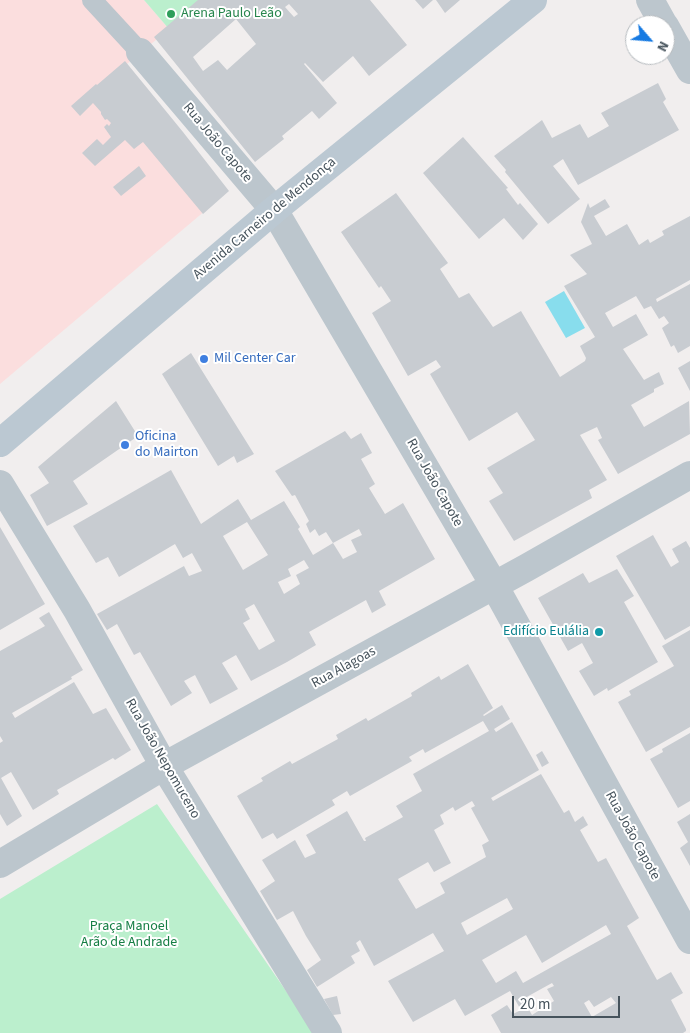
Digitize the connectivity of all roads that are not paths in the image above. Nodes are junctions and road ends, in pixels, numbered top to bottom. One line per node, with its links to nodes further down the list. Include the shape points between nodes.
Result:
1 (92, 0): 6 (lane)
2 (533, 0): 8 (main road, Avenida Carneiro de Mendonça)
3 (650, 0): 4 (street)
4 (659, 15)
5 (675, 44): 7 (street)
6 (140, 52): 8 (street, Rua João Capote)
7 (690, 70)
8 (274, 210): 9 (main road, Avenida Carneiro de Mendonça); 12 (street, Rua João Capote)
9 (0, 443)
10 (690, 475): 12 (street, Rua Alagoas)
11 (0, 484): 13 (street, Rua João Nepomuceno, via 77,610)
12 (494, 585): 13 (street, Rua Alagoas); 15 (street, Rua João Capote)
13 (164, 766): 14 (street, Rua Alagoas); 16 (street, Rua João Nepomuceno)
14 (0, 864)
15 (690, 940)
16 (328, 1033)

